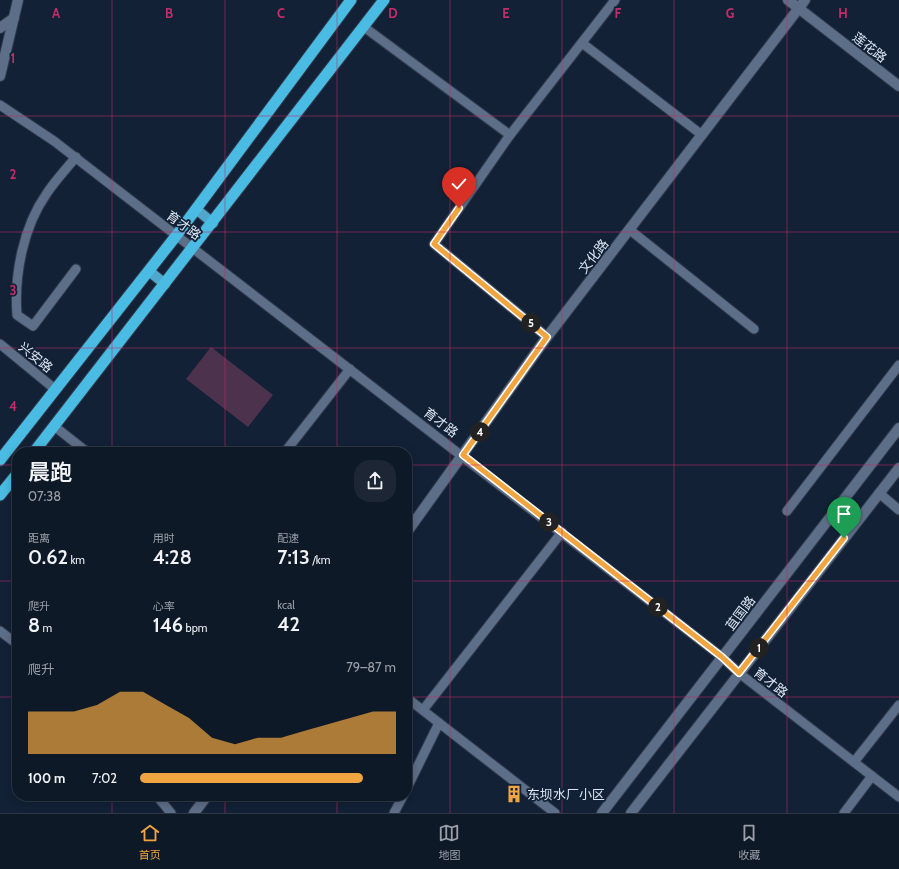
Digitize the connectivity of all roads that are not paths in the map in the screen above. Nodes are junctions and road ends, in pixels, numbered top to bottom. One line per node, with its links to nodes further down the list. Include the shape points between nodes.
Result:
1 (18, 0): 8 (street)
2 (351, 0): 18 (highway)
3 (384, 0): 9 (highway)
4 (615, 0): 11 (street)
5 (788, 0): 7 (street, 莲花路)
6 (805, 0): 7 (street, 文化路)
7 (798, 8): 13 (street, 莲花路); 16 (street, 文化路)
8 (14, 18): 10 (street); 12 (street)
9 (364, 27): 15 (street); 19 (highway)
10 (0, 28)
11 (582, 43): 15 (street); 16 (street)
12 (0, 76)
13 (899, 86)
14 (0, 105): 17 (street, 育才路)
15 (510, 135): 27 (street, via 434,244)
16 (702, 135): 20 (street, 文化路)
17 (76, 157): 21 (street, 育才路); 23 (street, via 46,194 29,227 19,266 17,315 33,326)
18 (196, 209): 19 (main road); 21 (highway)
19 (213, 223): 22 (highway)
20 (630, 230): 26 (street); 27 (street, 文化路)
21 (176, 236): 22 (street, 育才路); 24 (highway)
22 (194, 248): 25 (highway); 30 (street, 育才路)
23 (76, 270)
24 (149, 271): 25 (main road); 31 (highway)
25 (165, 284): 32 (highway)
26 (754, 329)
27 (547, 337): 37 (street, 文化路)
28 (0, 344): 31 (street, 兴安路)
29 (899, 365): 44 (street)
30 (350, 369): 36 (street); 37 (street, 育才路)
31 (56, 390): 38 (highway)
32 (54, 426): 34 (highway); 35 (street)
33 (899, 428): 49 (street, 苴国路)
34 (38, 447)
35 (81, 447)
36 (289, 447)
37 (463, 455): 45 (street, 文化路); 46 (street, 育才路)
38 (0, 460)
39 (899, 468): 41 (street)
40 (12, 480): 42 (highway)
41 (879, 494): 43 (street); 50 (street)
42 (0, 496)
43 (899, 510)
44 (787, 511)
45 (412, 525)
46 (562, 532): 49 (street, 育才路); 53 (street)
47 (0, 632): 48 (street)
48 (12, 640)
49 (722, 657): 50 (street, 育才路); 66 (street, 苴国路)
50 (739, 673): 55 (street, 育才路); 67 (street)
51 (412, 702): 53 (street)
52 (899, 705): 55 (street)
53 (423, 710): 54 (street)
54 (440, 723): 57 (street); 65 (street)
55 (854, 762): 56 (street, 育才路)
56 (872, 776): 58 (street, 育才路); 68 (street)
57 (412, 778)
58 (899, 796)
59 (161, 801): 62 (street)
60 (203, 801): 63 (street)
61 (400, 801): 64 (street)
62 (171, 813)
63 (194, 813)
64 (394, 813)
65 (555, 813)
66 (602, 813)
67 (631, 813)
68 (844, 813)

